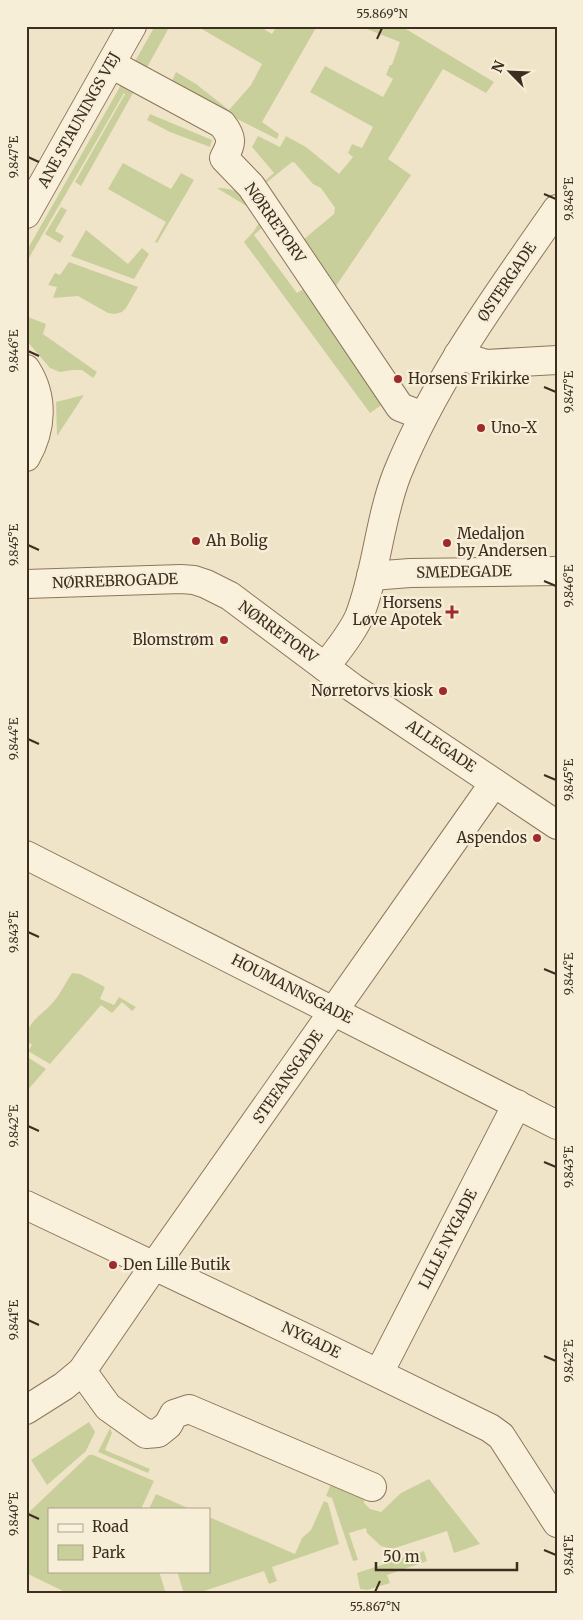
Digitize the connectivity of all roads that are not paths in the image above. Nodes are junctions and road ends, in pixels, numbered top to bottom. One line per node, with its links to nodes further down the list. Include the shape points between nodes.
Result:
1 (132, 26): 2 (street, ANE STAUNINGS VEJ)
2 (111, 64): 4 (street, ANE STAUNINGS VEJ); 8 (street, NØRRETORV, via 222,124 230,133 230,146 224,158 251,186 400,407)
3 (557, 209): 5 (street, ØSTERGADE)
4 (26, 214)
5 (458, 355): 6 (street, via 486,364); 8 (street, NØRRETORV)
6 (557, 360)
7 (26, 370): 9 (street, via 36,387 38,412 37,434)
8 (423, 416): 11 (street, NØRRETORV, via 396,475 382,520)
9 (26, 457)
10 (557, 571): 11 (street, SMEDEGADE)
11 (371, 576): 14 (street, NØRRETORV, via 358,618)
12 (26, 584): 13 (street, NØRREBROGADE, via 181,578 206,584)
13 (230, 596): 14 (street, NØRRETORV)
14 (325, 667): 15 (street, ALLEGADE)
15 (494, 783): 16 (street, ALLEGADE); 18 (street, STEFANSGADE)
16 (557, 825)
17 (26, 854): 18 (street, HOUMANNSGADE)
18 (334, 1010): 19 (street, HOUMANNSGADE); 22 (street, STEFANSGADE)
19 (516, 1104): 20 (street, HOUMANNSGADE); 24 (street, LILLE NYGADE)
20 (557, 1125)
21 (26, 1205): 22 (street, NYGADE)
22 (154, 1266): 23 (street, STEFANSGADE); 24 (street, NYGADE)
23 (82, 1371): 25 (street, STEFANSGADE); 26 (street, via 108,1407 146,1434 158,1433 174,1414 189,1408)
24 (379, 1373): 27 (street, NYGADE, via 501,1436)
25 (26, 1410)
26 (372, 1487)
27 (557, 1523)

